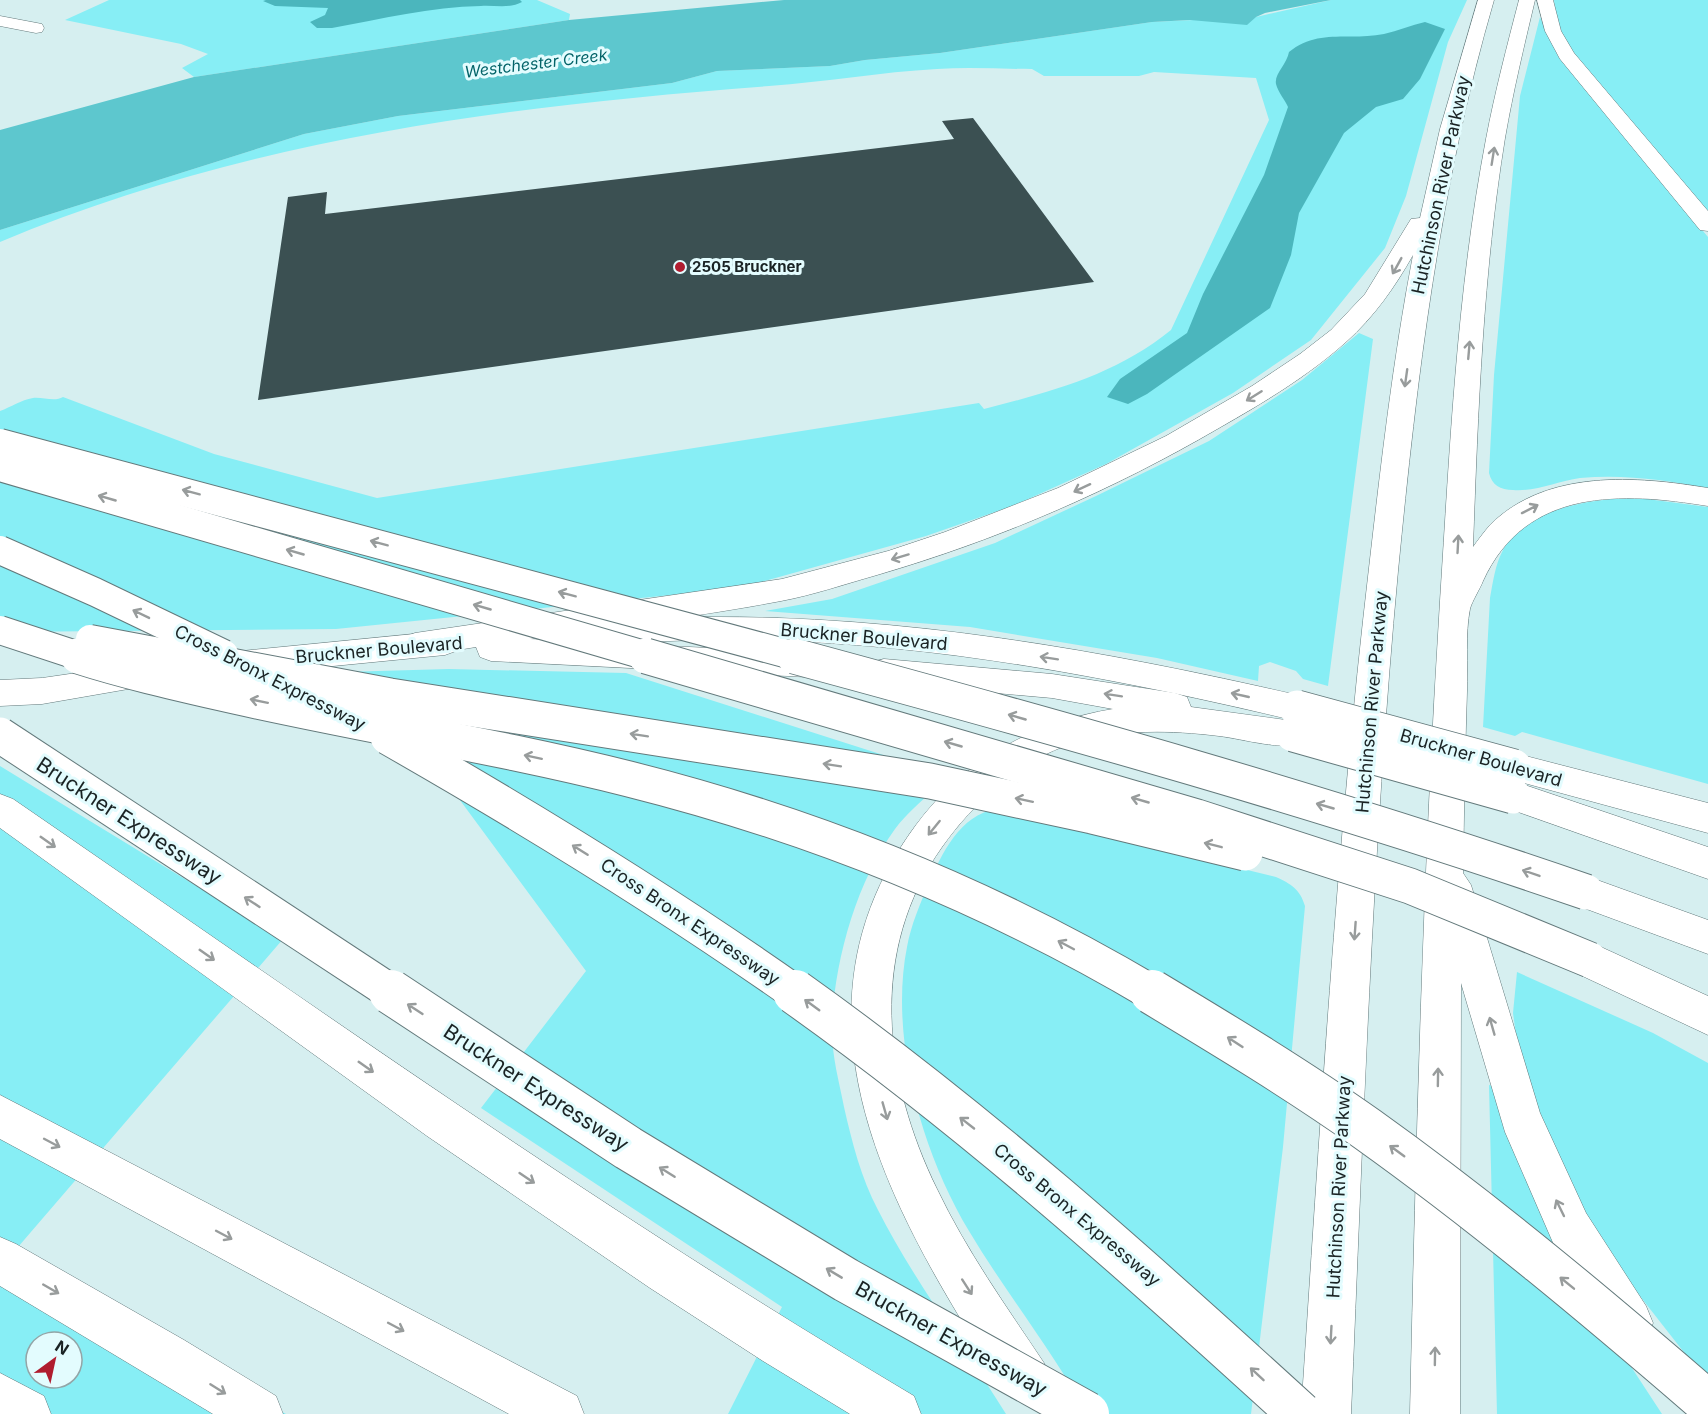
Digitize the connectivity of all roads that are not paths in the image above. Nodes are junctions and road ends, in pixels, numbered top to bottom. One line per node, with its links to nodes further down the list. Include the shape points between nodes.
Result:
1 (1486, 0): 6 (main road, Hutchinson River Parkway)
2 (1527, 0): 13 (main road, one-way to 2, via 1469,354 1480,252 1502,107)
3 (1545, 0): 7 (main road, via 1553,31 1566,55)
4 (0, 21): 5 (main road)
5 (36, 28)
6 (1435, 196): 15 (main road, one-way to 15, via 1388,281 1354,321 1324,348 1214,420 1076,491 958,538 818,582 751,596); 41 (main road, Hutchinson River Parkway, one-way to 41, via 1418,282 1372,684)
7 (1708, 225)
8 (0, 443): 27 (main road, one-way to 8, bridge, via 1479,855 1337,810 1060,730)
9 (0, 467): 28 (main road, one-way to 9, bridge, via 1410,886 1197,817)
10 (1708, 497): 13 (main road, one-way to 10, via 1464,589 1484,552 1508,523 1527,510 1565,496 1608,489 1666,490)
11 (0, 550): 40 (main road, Cross Bronx Expressway, one-way to 11, bridge, via 1011,1158 870,1047 698,926 528,818 373,729 203,643)
12 (0, 617): 28 (main road, one-way to 12, bridge, via 1386,892 1206,843 1011,798 890,774 390,696 111,643)
13 (1453, 624): 25 (main road)
14 (0, 630): 33 (main road, one-way to 14, bridge, via 1486,1218 1337,1108 1115,971 940,885 812,834 715,802 590,770 189,686)
15 (415, 645): 16 (main road, Bruckner Boulevard, via 191,669); 19 (main road, one-way to 15, via 1006,681 772,663)
16 (42, 690): 17 (main road, Bruckner Boulevard); 18 (main road)
17 (0, 693)
18 (0, 699)
19 (1295, 721): 21 (main road, bridge); 38 (main road, one-way to 38, via 1139,720 1096,724 1037,742 982,780 934,827 901,877 885,915 873,959 871,1020 873,1059 893,1138 927,1221)
20 (0, 735): 39 (main road, Bruckner Expressway, one-way to 20, bridge, via 856,1286 659,1167)
21 (1514, 781): 23 (main road); 24 (main road, Bruckner Boulevard); 26 (main road)
22 (0, 809): 37 (main road, one-way to 37, via 439,1119 727,1310)
23 (1708, 818)
24 (1708, 830)
25 (1444, 855): 42 (main road, one-way to 25); 43 (main road, one-way to 25, via 1621,1312 1552,1191 1520,1117)
26 (1708, 863)
27 (1708, 937)
28 (1590, 960): 29 (main road)
29 (1708, 1016)
30 (0, 1116): 36 (main road, one-way to 36)
31 (0, 1260): 35 (main road, one-way to 35)
32 (0, 1398): 34 (main road)
33 (1708, 1403)
34 (26, 1414)
35 (258, 1414)
36 (559, 1414)
37 (896, 1414)
38 (1048, 1414)
39 (1087, 1414)
40 (1300, 1414)
41 (1326, 1414)
42 (1435, 1414)
43 (1696, 1414)

